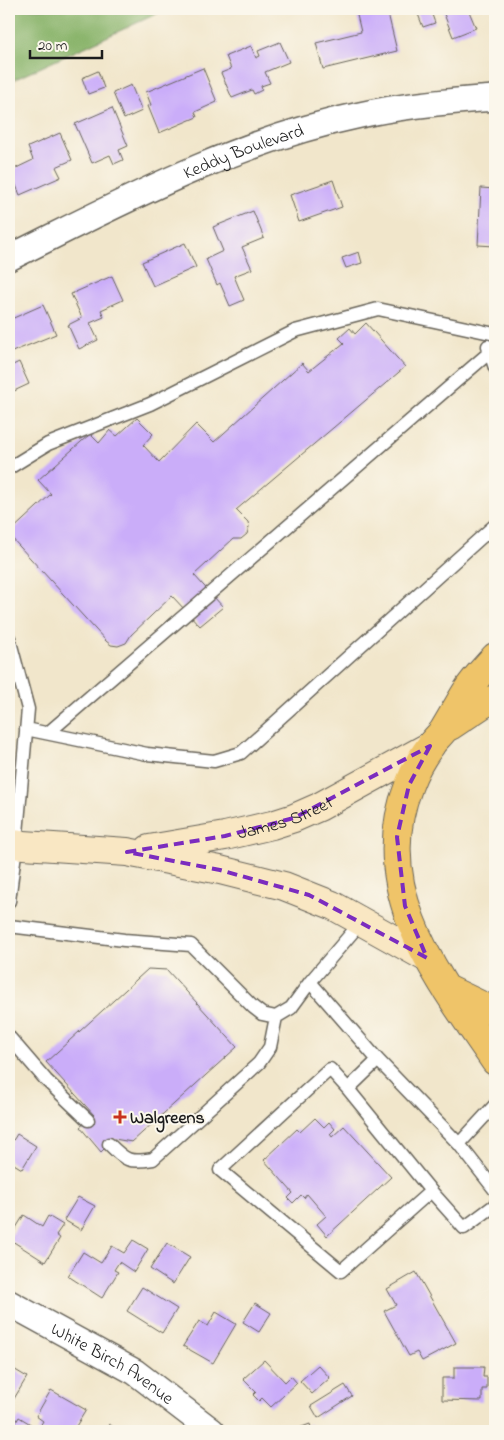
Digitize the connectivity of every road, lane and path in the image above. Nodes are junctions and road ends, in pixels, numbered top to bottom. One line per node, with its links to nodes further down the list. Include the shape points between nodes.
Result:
1 (495, 98): 2 (street, Keddy Boulevard, via 395,108 311,127 209,163)
2 (9, 258)
3 (490, 333): 4 (lane); 6 (lane, via 378,309 295,331 150,404 48,444)
4 (490, 352): 5 (lane); 12 (lane)
5 (495, 368)
6 (9, 468)
7 (495, 526): 12 (lane, via 241,753 214,761 146,754)
8 (9, 638): 11 (lane, via 28,709)
9 (495, 657): 13 (main road, via 467,690)
10 (495, 698): 13 (main road)
11 (26, 729): 12 (lane); 14 (lane)
12 (48, 733)
13 (436, 738): 15 (main road, James Street, via 319,807 294,818 226,836); 19 (main road, via 403,802 396,860 405,906)
14 (12, 845): 15 (main road, James Street); 16 (lane)
15 (127, 852): 17 (main road, James Street, via 284,886)
16 (9, 901)
17 (362, 921): 19 (main road, James Street); 20 (lane)
18 (9, 926): 23 (lane, via 192,945 253,1007)
19 (427, 958): 21 (main road)
20 (310, 982): 23 (lane, via 292,1008); 25 (lane)
21 (446, 988): 22 (main road); 26 (main road)
22 (495, 1012)
23 (276, 1018): 30 (lane, via 270,1047 259,1064 153,1159 133,1162 123,1158)
24 (10, 1039): 29 (lane, via 46,1080)
25 (378, 1060): 27 (lane); 31 (lane)
26 (495, 1061)
27 (348, 1089): 33 (lane); 33 (lane, via 330,1069 220,1170 341,1271)
28 (495, 1105): 31 (lane)
29 (88, 1120)
30 (109, 1144)
31 (459, 1144): 32 (lane)
32 (495, 1190)
33 (431, 1191): 34 (lane, via 464,1228)
34 (495, 1205)
35 (9, 1303): 36 (street, White Birch Avenue, via 135,1372)
36 (212, 1431)

